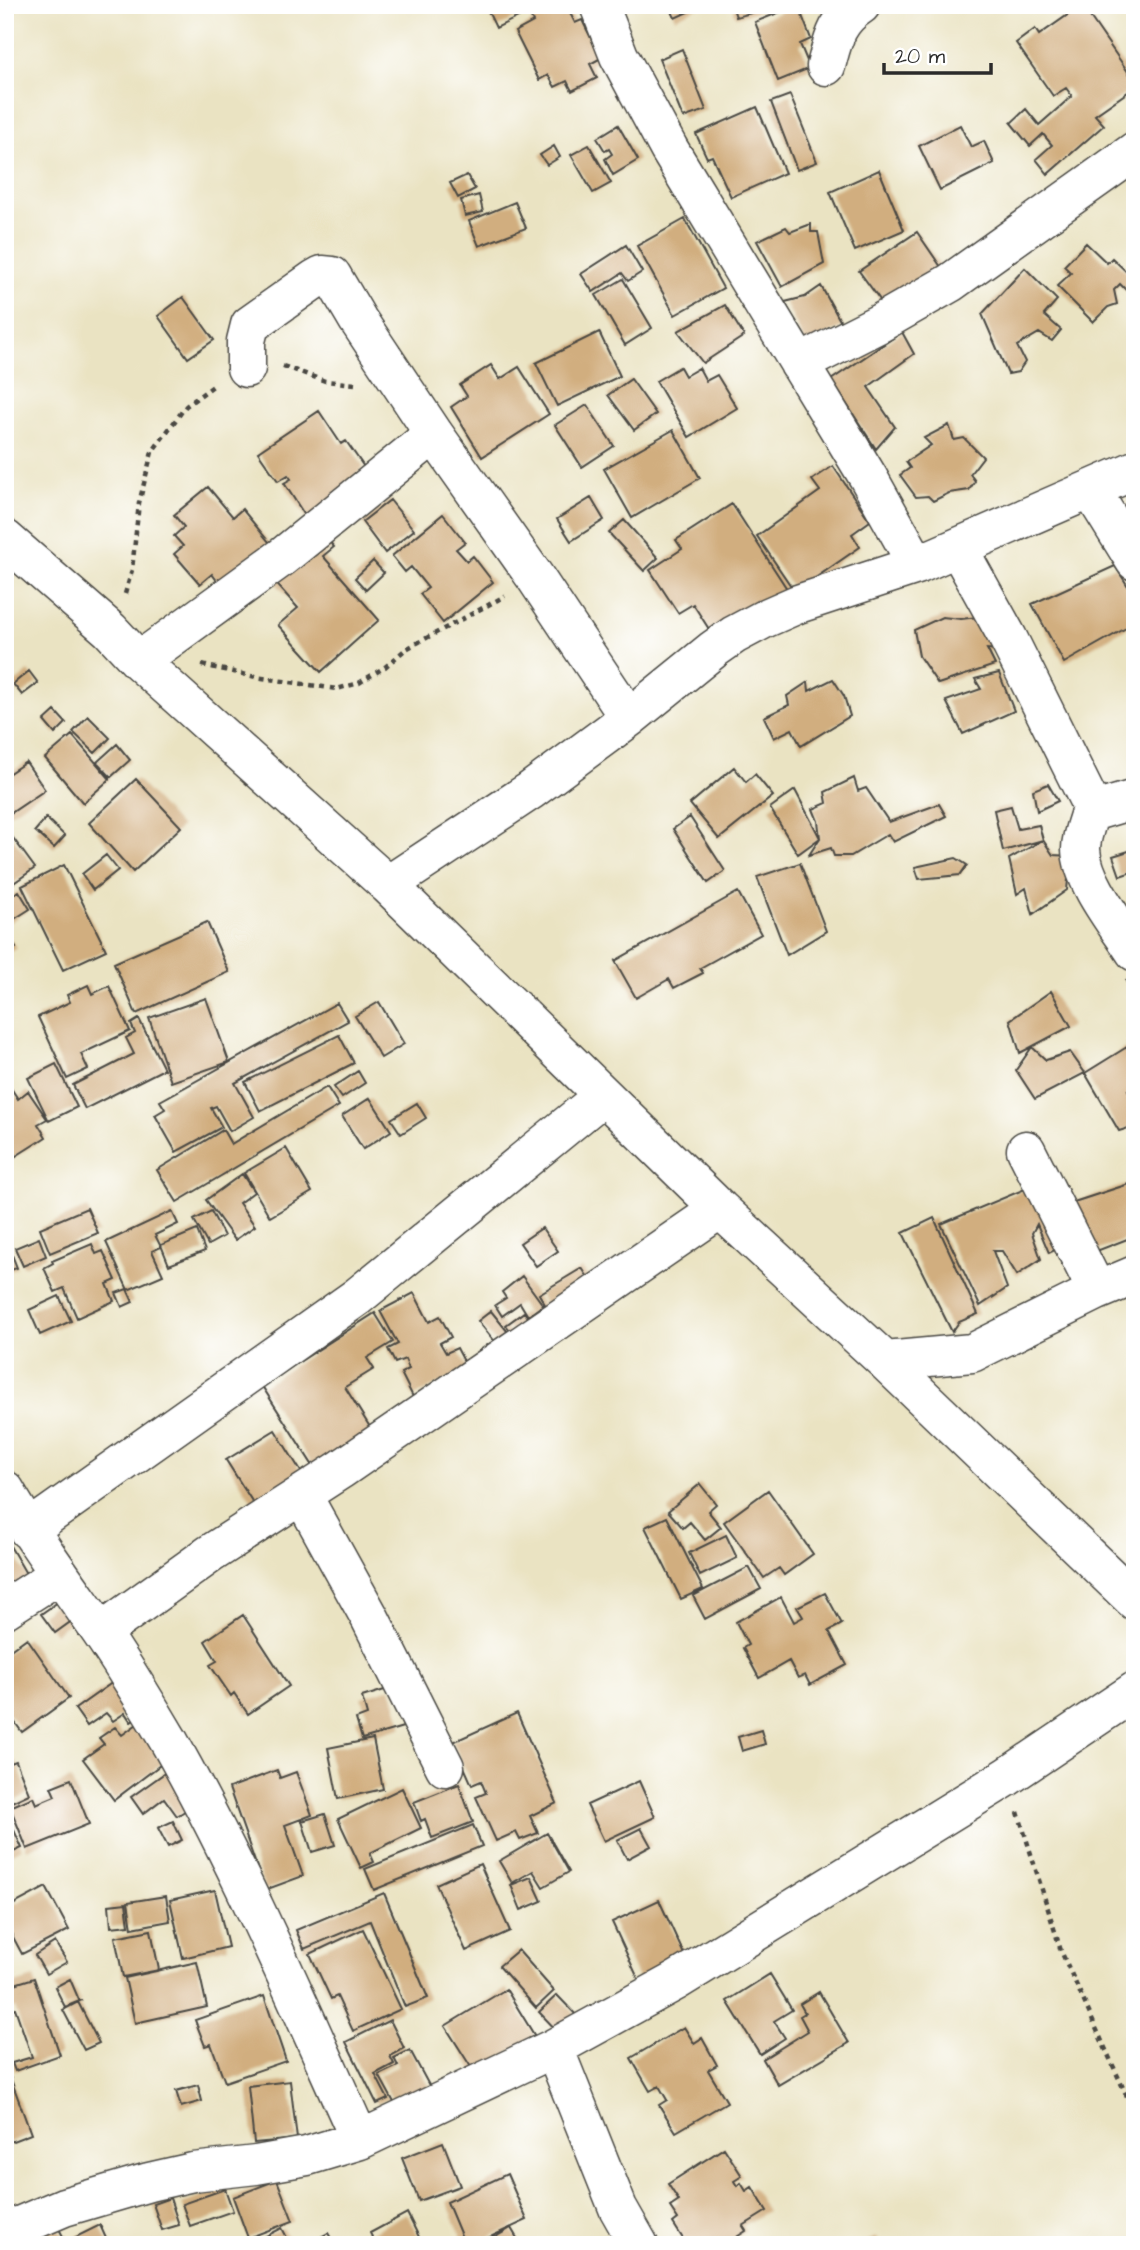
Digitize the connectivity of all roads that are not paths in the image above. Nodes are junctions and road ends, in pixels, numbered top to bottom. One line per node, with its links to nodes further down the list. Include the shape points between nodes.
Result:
1 (599, 5): 5 (street, via 669,149)
2 (861, 5): 3 (street, via 836,30)
3 (826, 66)
4 (1135, 151): 5 (street, via 950,283)
5 (799, 365): 13 (street)
6 (246, 368): 7 (street, via 250,325 315,279 331,276)
7 (434, 434): 14 (street, via 281,558); 15 (street)
8 (1135, 470): 9 (street)
9 (1091, 490): 11 (street); 12 (street)
10 (5, 539): 14 (street, via 110,630)
11 (958, 548): 13 (street); 17 (street)
12 (1135, 561)
13 (917, 565): 15 (street, via 766,618 714,649)
14 (149, 653): 18 (street)
15 (629, 719): 18 (street)
16 (1135, 799): 17 (street, via 1106,809)
17 (1092, 806): 19 (street, via 1083,837 1083,868)
18 (388, 885): 20 (street)
19 (1135, 952)
20 (603, 1096): 22 (street); 28 (street, via 358,1297)
21 (1026, 1150): 24 (street)
22 (720, 1209): 25 (street); 27 (street)
23 (1135, 1275): 24 (street)
24 (1097, 1292): 25 (street, via 972,1353)
25 (885, 1361): 30 (street)
26 (5, 1490): 28 (street)
27 (302, 1495): 32 (street); 34 (street)
28 (29, 1530): 29 (street)
29 (58, 1575): 31 (street); 32 (street)
30 (1135, 1601)
31 (5, 1609)
32 (101, 1632): 36 (street, via 170,1743 250,1898)
33 (1135, 1691): 35 (street, via 1007,1777 676,1980)
34 (445, 1767)
35 (554, 2048): 36 (street); 38 (street, via 618,2208)
36 (360, 2140): 37 (street, via 307,2156 149,2182 64,2207)
37 (5, 2232)
38 (639, 2245)

